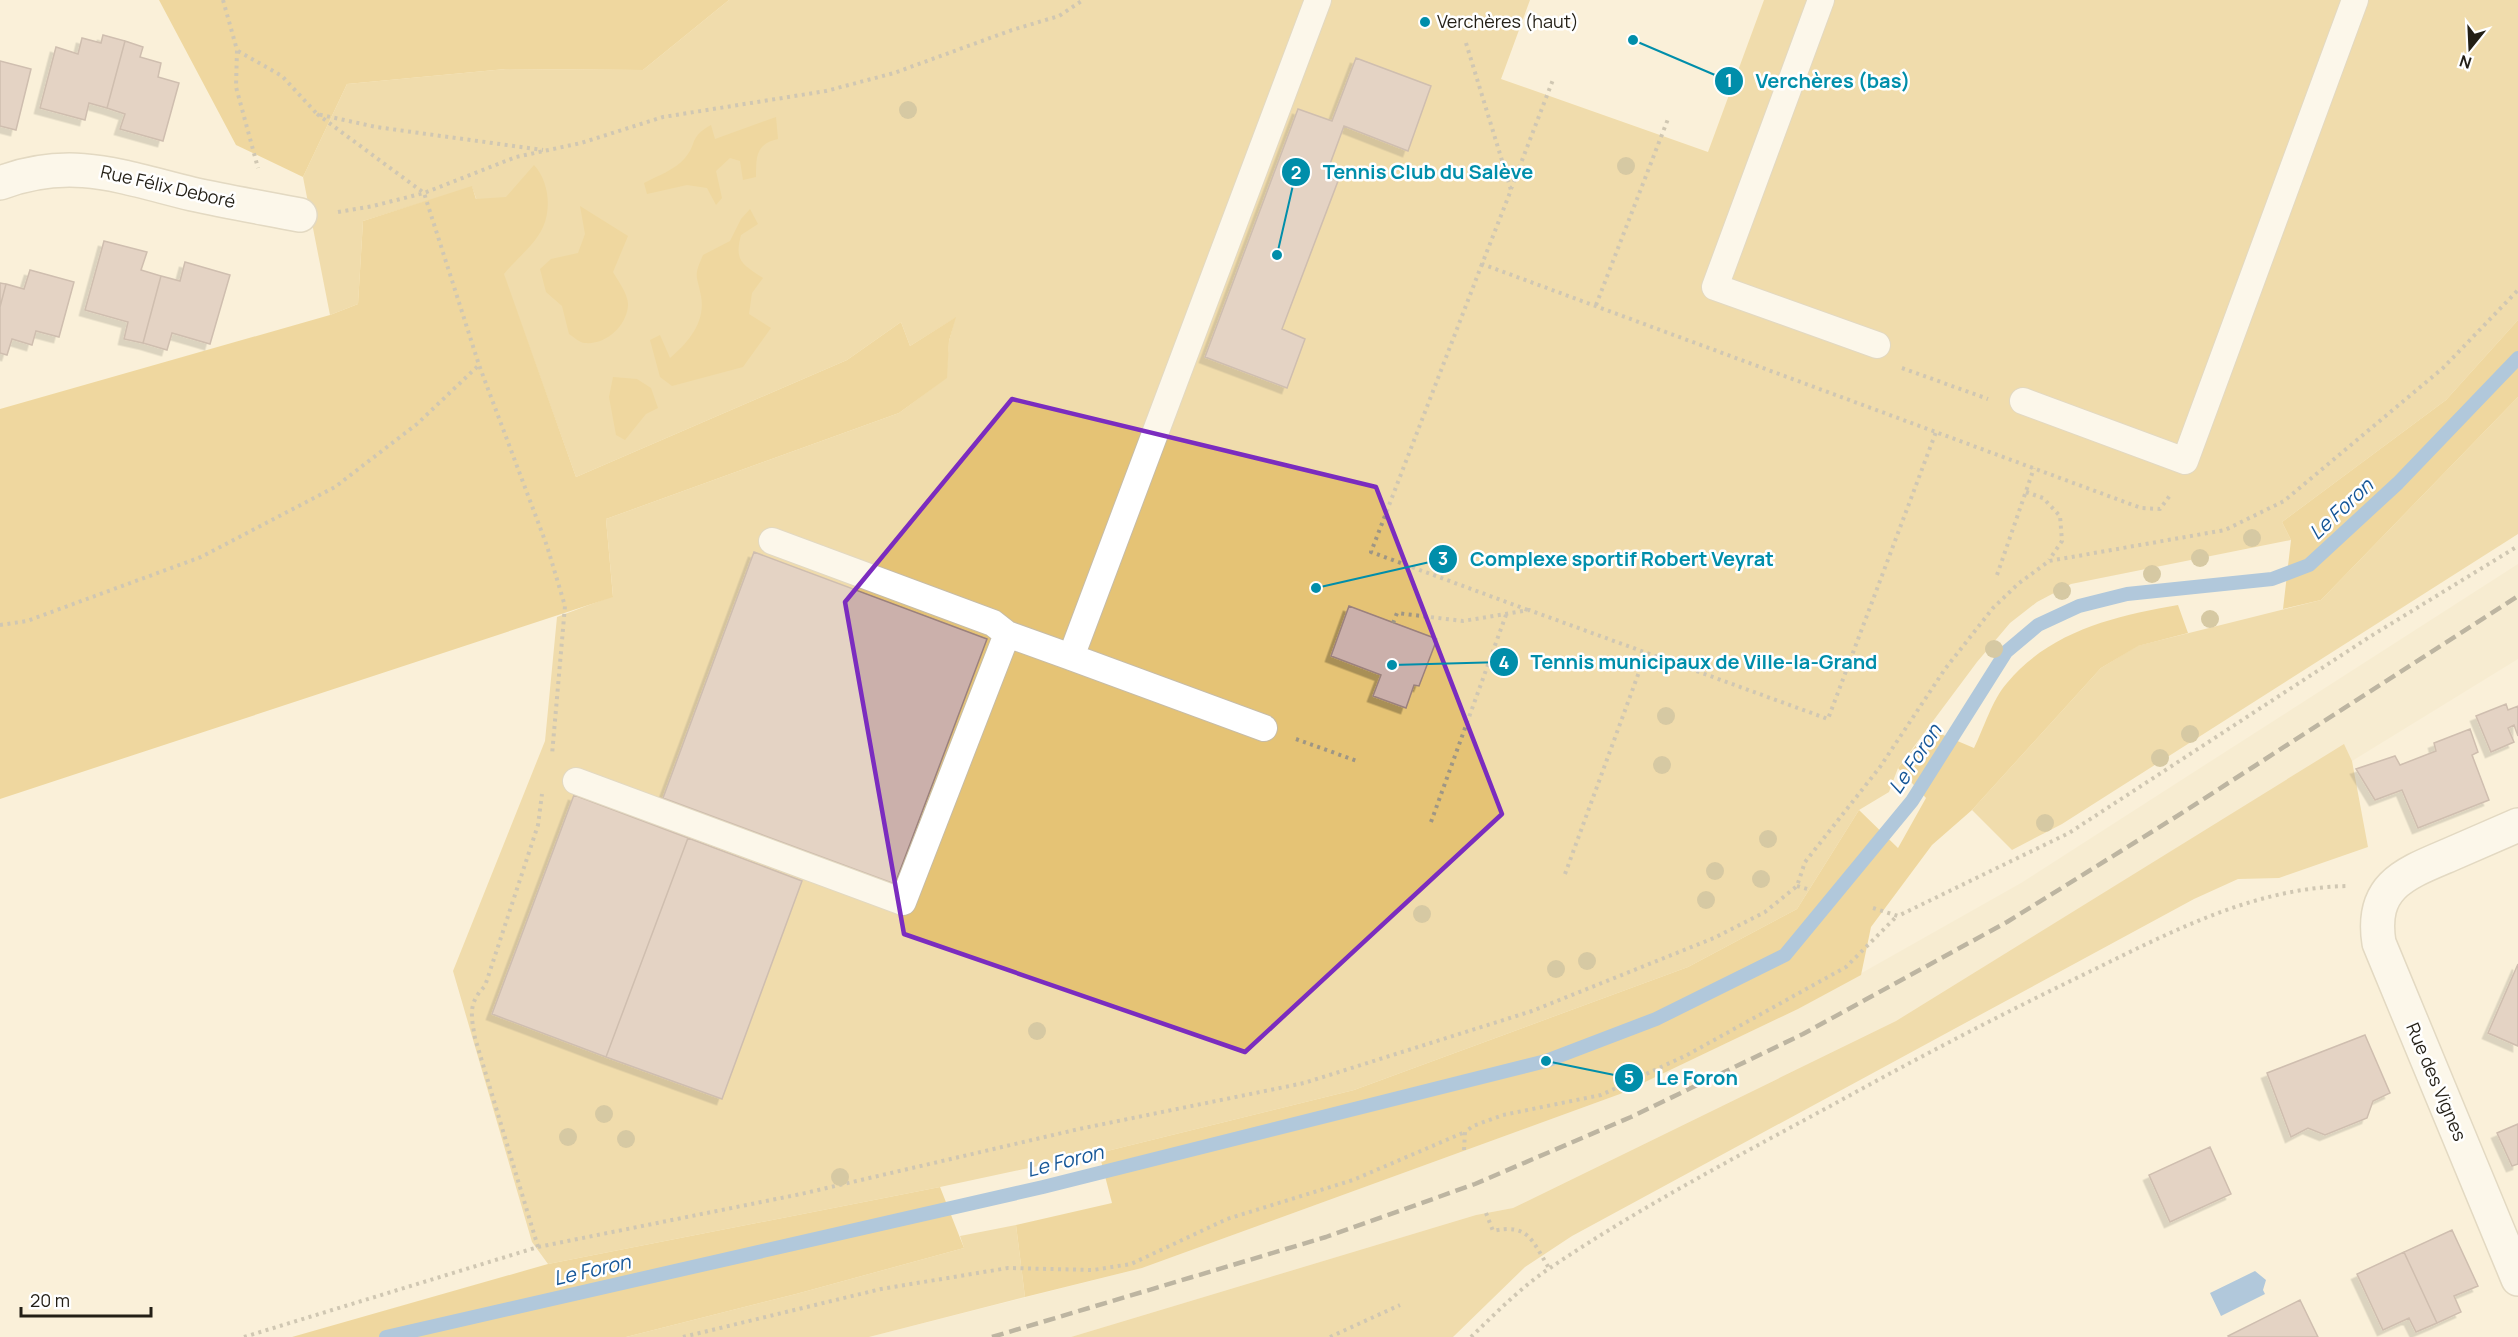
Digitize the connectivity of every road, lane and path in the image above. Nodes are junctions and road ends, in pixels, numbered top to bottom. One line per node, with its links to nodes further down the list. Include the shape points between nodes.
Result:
1 (223, 0): 6 (path)
2 (1083, 0): 10 (path, via 1059,16 894,73 826,91 663,117)
3 (1318, 0): 34 (lane)
4 (1821, 0): 18 (lane, via 1715,287)
5 (2355, 0): 20 (lane, via 2186,461)
6 (237, 51): 8 (path, via 282,76); 14 (path, via 236,87 265,189)
7 (1554, 77): 12 (path)
8 (317, 114): 10 (path, via 376,127); 13 (path)
9 (1668, 119): 17 (path)
10 (547, 150): 13 (path, via 516,157)
11 (0, 183): 14 (street, Rue Félix Deboré, via 36,173 101,170 192,194)
12 (1511, 190)
13 (424, 193): 14 (path, via 349,211); 19 (path)
14 (300, 215)
15 (1482, 264): 28 (path, via 1371,552)
16 (2518, 291): 26 (path, via 2443,368 2311,480 2261,514 2225,530)
17 (1596, 305)
18 (1877, 345): 20 (path, via 1874,358 2019,411)
19 (479, 365): 31 (path, via 417,424 335,487 201,557 27,621); 36 (path, via 566,606)
20 (2023, 401)
21 (1936, 432): 33 (path, via 1828,719)
22 (2034, 468): 23 (path)
23 (2026, 492): 26 (path, via 2043,498 2060,516 2062,541); 27 (path)
24 (772, 541): 32 (lane, via 993,623)
25 (2518, 546): 47 (path, via 2371,636 2069,833)
26 (2049, 561): 44 (path, via 1993,608 1963,645 1880,767 1805,862)
27 (1997, 575)
28 (1528, 610): 29 (path); 33 (path)
29 (1506, 614): 30 (path, via 1463,621 1397,613); 40 (path)
30 (1393, 623)
31 (0, 625)
32 (1007, 634): 34 (lane); 38 (lane, via 903,902)
33 (1646, 653): 42 (path)
34 (1071, 657): 35 (lane)
35 (1264, 728): 37 (path)
36 (552, 758)
37 (1357, 761)
38 (576, 781)
39 (543, 785): 51 (path, via 538,825 485,986 470,1011)
40 (1431, 822)
41 (2518, 825): 43 (street, via 2417,868)
42 (1565, 874)
43 (2392, 884): 52 (path, via 2330,886 2254,899 2170,932 1916,1059); 53 (street, Rue des Vignes, via 2378,910 2379,943)
44 (1797, 886): 45 (path); 51 (path, via 1765,912 1612,981 1532,1011 1304,1083 1079,1129 801,1194)
45 (1810, 890)
46 (1873, 908): 47 (path)
47 (1898, 916): 48 (path, via 1846,967 1687,1055 1601,1095 1503,1115)
48 (1465, 1132): 49 (path); 56 (path, via 1353,1180 1227,1220 1131,1264 1093,1270 1008,1268 881,1289)
49 (1464, 1150)
50 (1486, 1213): 52 (path, via 1493,1231 1513,1228 1525,1233)
51 (538, 1247): 55 (path)
52 (1549, 1268): 58 (path)
53 (2518, 1279)
54 (1400, 1305): 57 (path)
55 (243, 1337)
56 (684, 1337)
57 (1329, 1337)
58 (1472, 1337)

